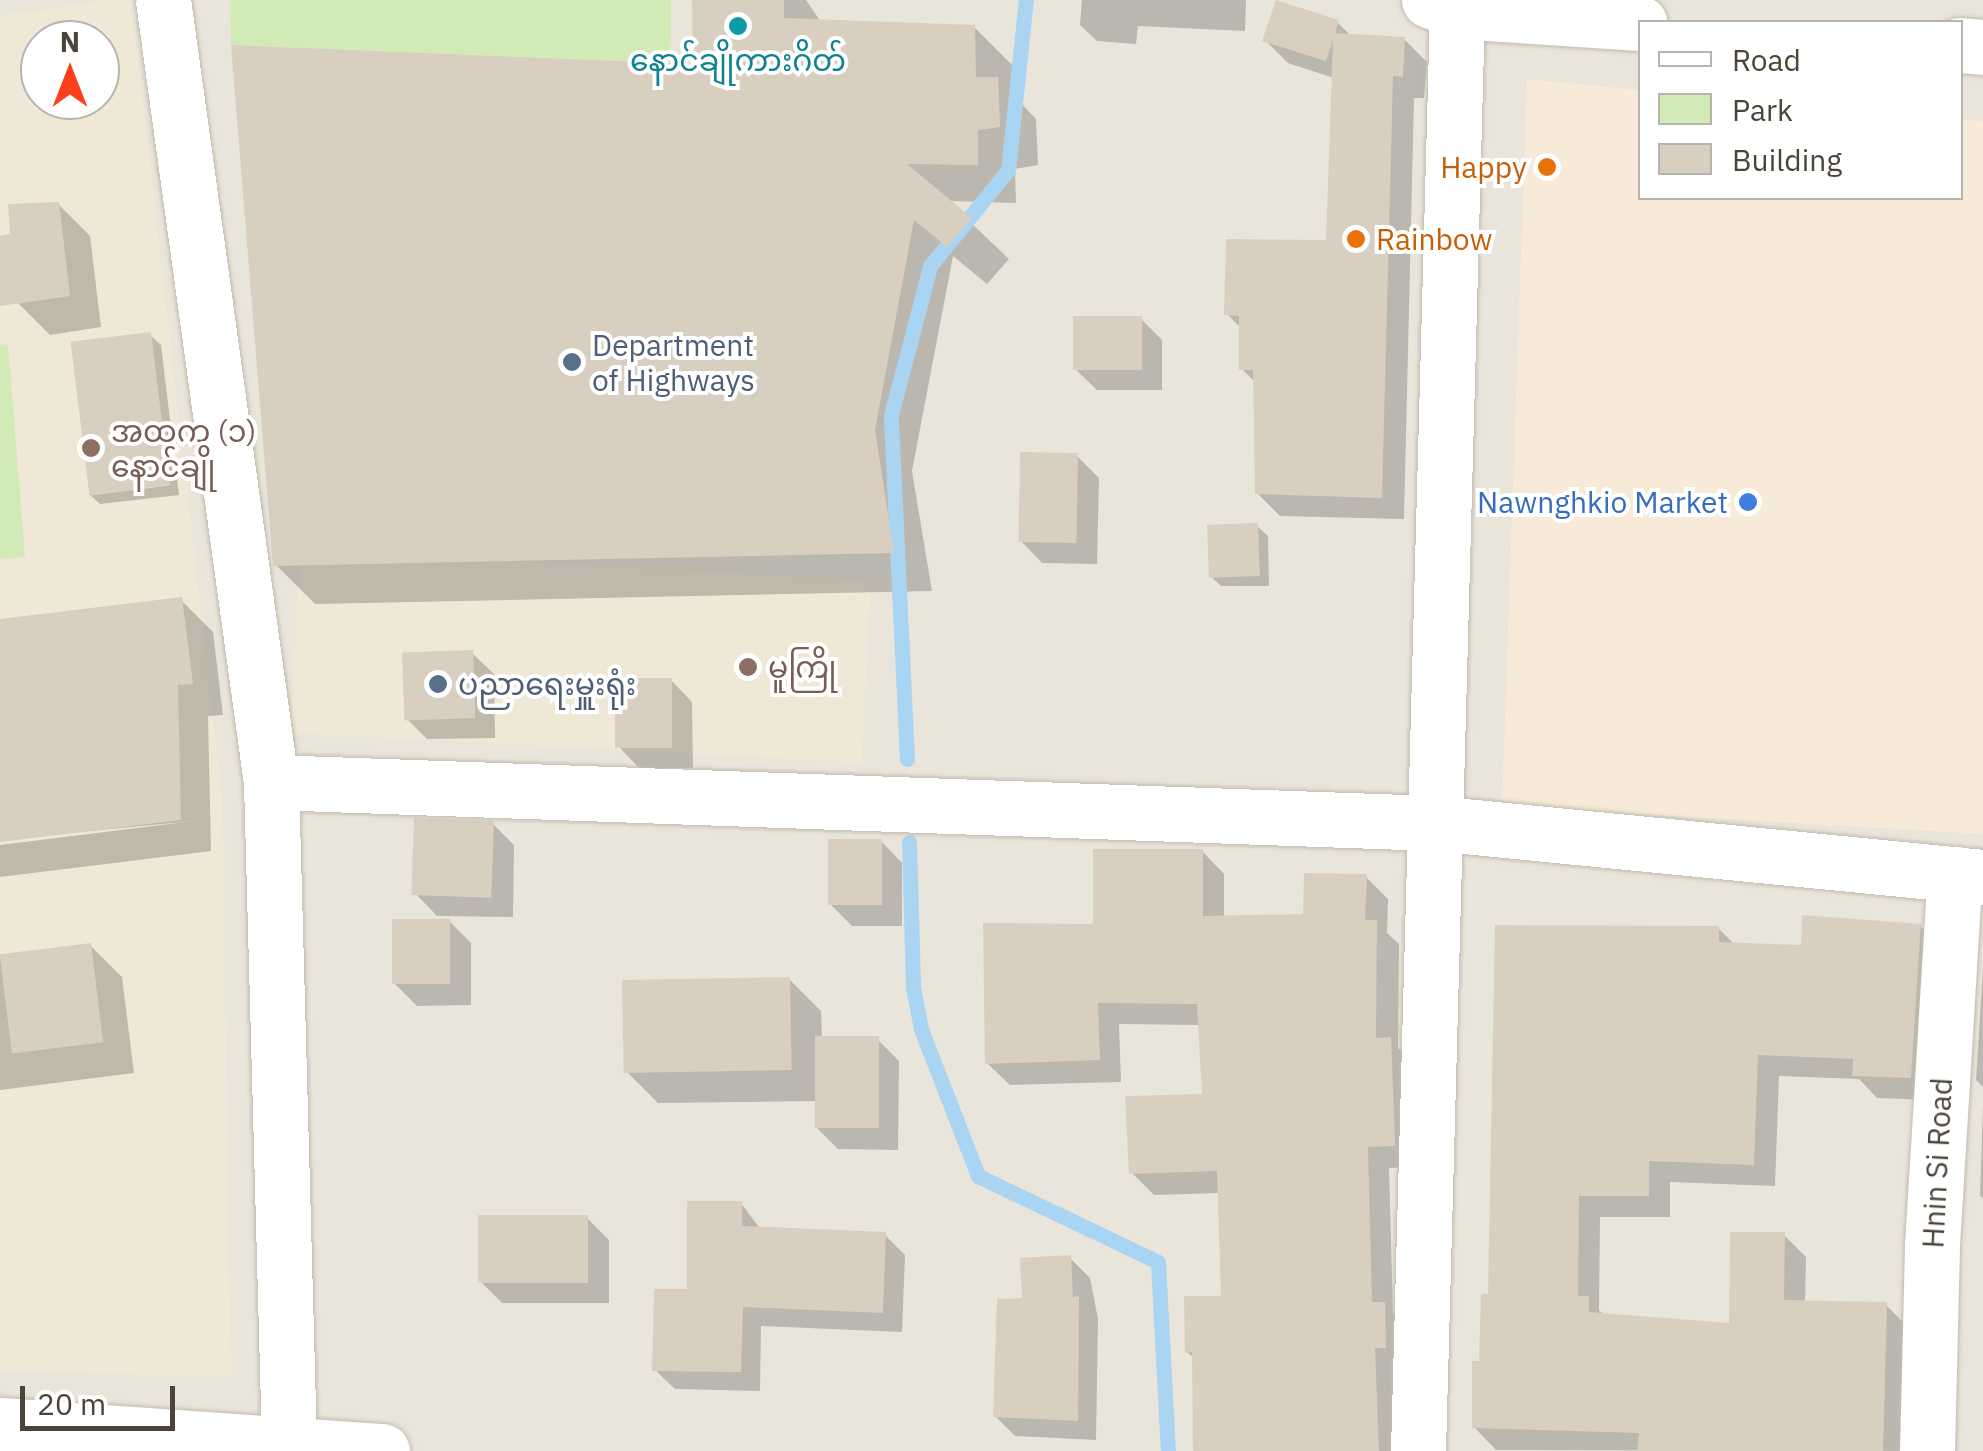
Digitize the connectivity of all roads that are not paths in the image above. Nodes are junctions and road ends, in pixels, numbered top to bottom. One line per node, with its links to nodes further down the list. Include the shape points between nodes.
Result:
1 (163, 0): 4 (street)
2 (1443, 6): 3 (street); 5 (street)
3 (1638, 24)
4 (271, 782): 5 (street); 8 (street)
5 (1434, 823): 6 (street); 10 (street)
6 (1969, 876): 11 (street, Hnin Si Road)
7 (0, 1425): 8 (street)
8 (288, 1445): 9 (street)
9 (382, 1451)
10 (1418, 1451)
11 (1927, 1451)

